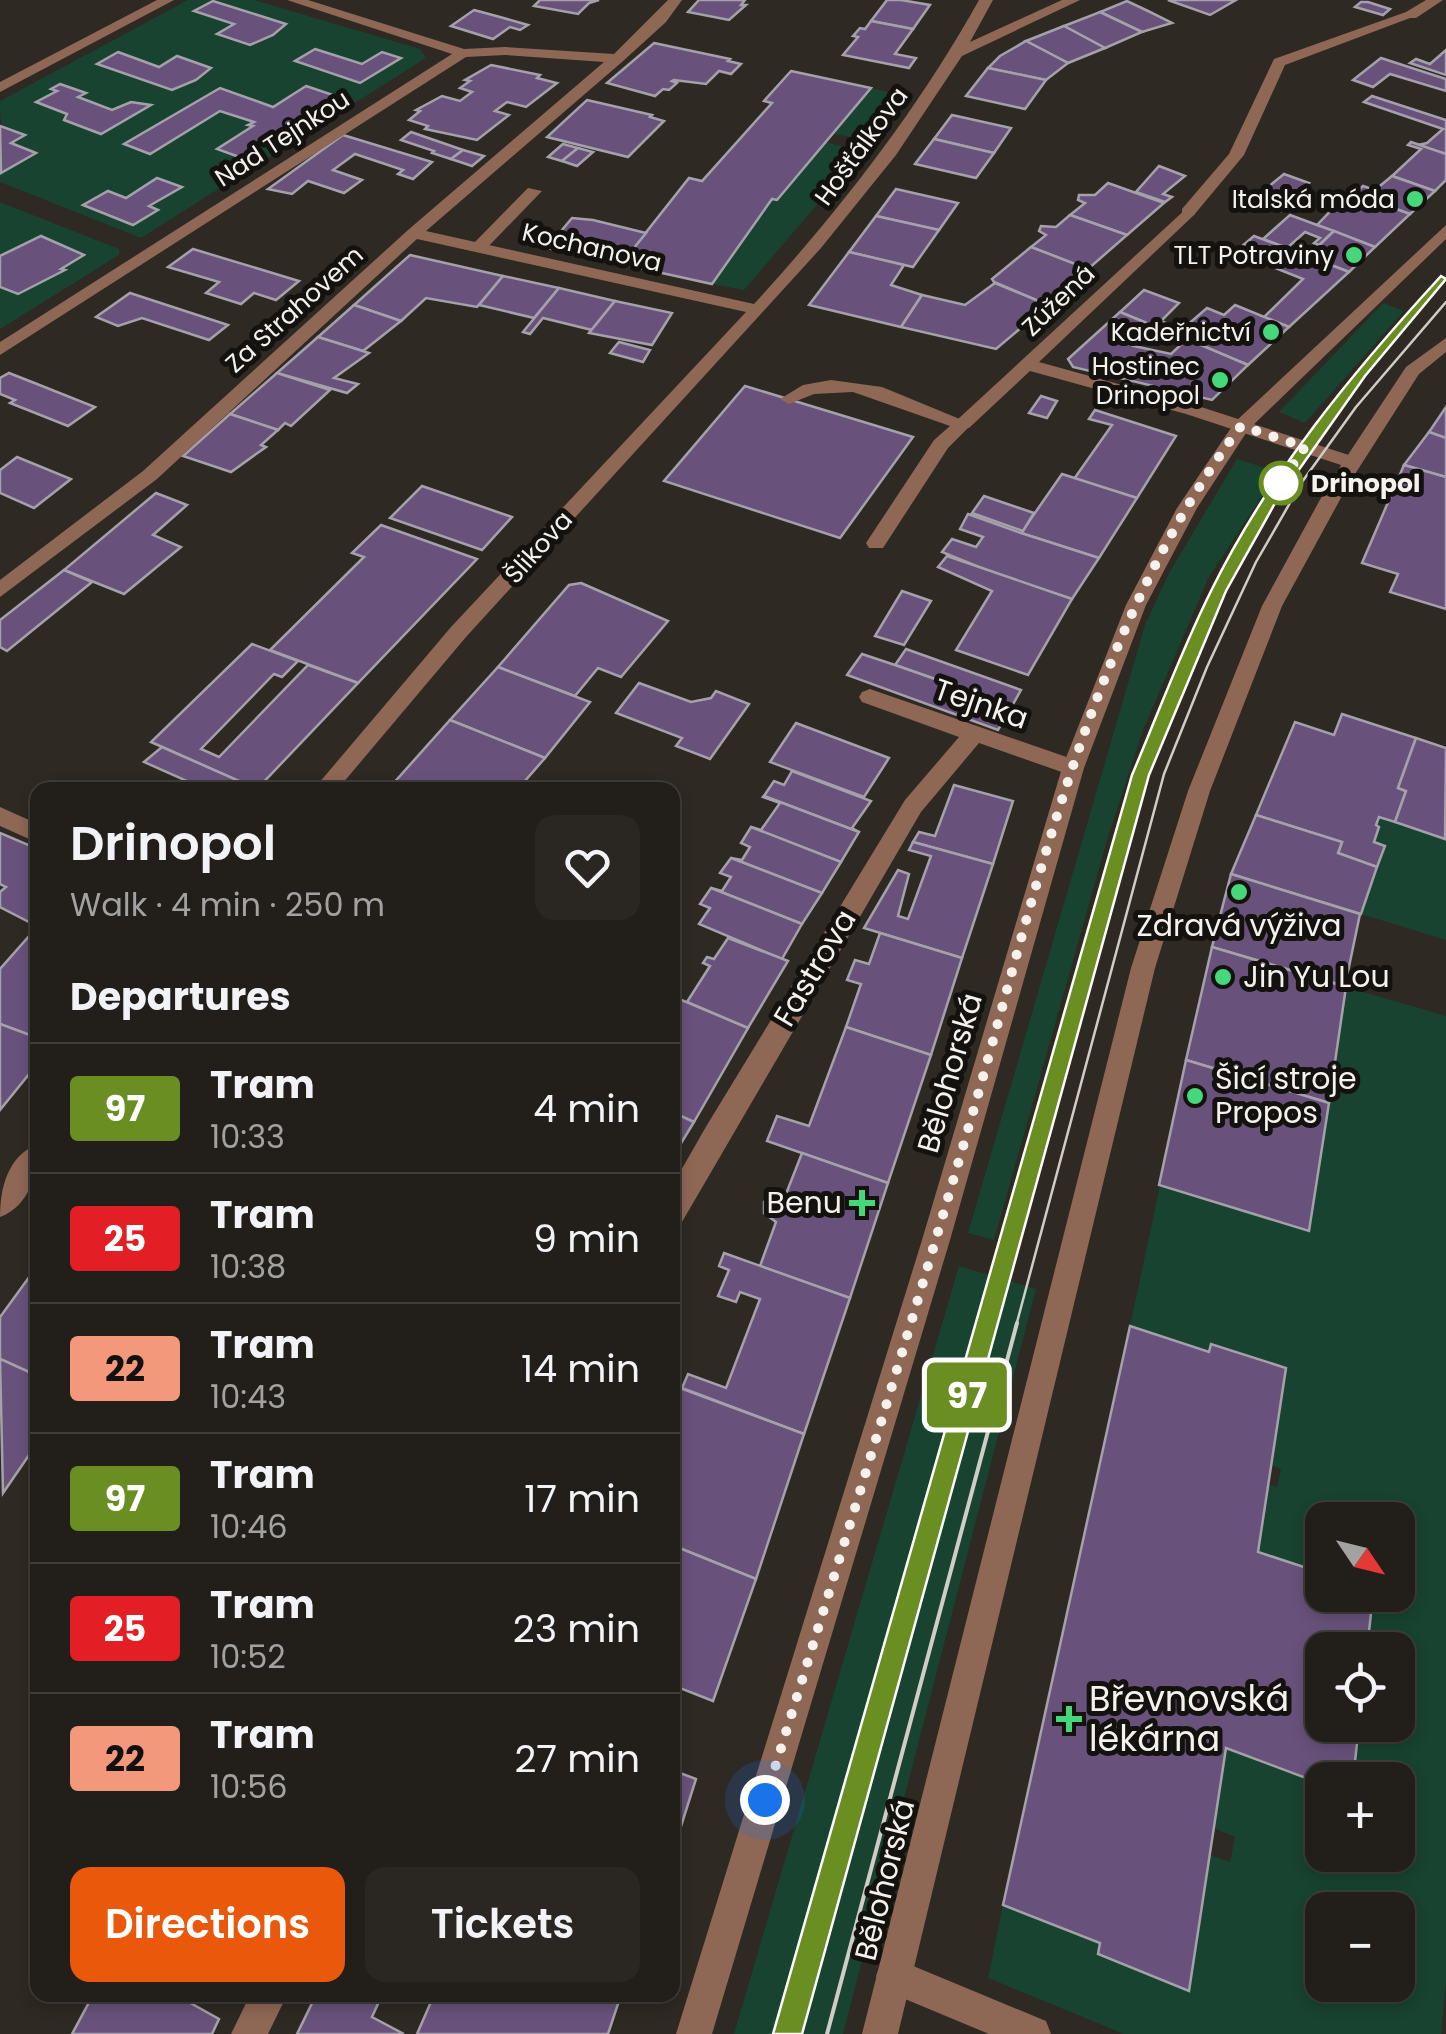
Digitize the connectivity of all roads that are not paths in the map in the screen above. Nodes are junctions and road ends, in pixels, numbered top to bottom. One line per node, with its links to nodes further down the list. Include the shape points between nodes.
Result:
1 (166, 0): 10 (street)
2 (294, 0): 8 (street)
3 (675, 0): 9 (street, Za Strahovem)
4 (986, 0): 7 (street, Hošťálkova)
5 (1073, 0): 7 (street)
6 (1436, 0): 18 (street, Zúžená, via 1279,62 1236,155 1188,212)
7 (960, 52): 15 (street, Hošťálkova, via 860,192)
8 (463, 53): 9 (street); 17 (street, Nad Tejnkou)
9 (616, 59): 13 (street, Za Strahovem)
10 (0, 88)
11 (534, 191): 14 (street)
12 (1446, 230): 21 (street, Bělohorská)
13 (414, 233): 14 (street, Kochanova); 24 (street, Za Strahovem, via 150,474)
14 (479, 247): 15 (street, Kochanova)
15 (758, 310): 28 (street, Šlikova)
16 (1446, 343): 22 (street, Bělohorská, via 1412,371)
17 (0, 350)
18 (1029, 365): 20 (street, Zúžená); 21 (street)
19 (788, 399): 20 (street, via 826,382 848,384)
20 (963, 424): 23 (street, Zúžená, via 941,444)
21 (1241, 426): 22 (street); 27 (street, Bělohorská, via 1187,508 1136,605)
22 (1350, 462): 34 (street, Bělohorská, via 1272,606 1240,682 1143,968)
23 (876, 543)
24 (0, 590)
25 (870, 697): 26 (street, Tejnka)
26 (974, 734): 27 (street, Tejnka); 32 (street, Fastrova, via 913,806)
27 (1073, 768): 37 (street, Bělohorská)
28 (330, 782)
29 (0, 816): 30 (street)
30 (30, 830)
31 (30, 1166): 33 (street)
32 (680, 1198)
33 (0, 1205)
34 (894, 1976): 38 (street, Bělohorská); 39 (street)
35 (265, 2002): 36 (street)
36 (249, 2034)
37 (694, 2034)
38 (880, 2034)
39 (1033, 2034)

